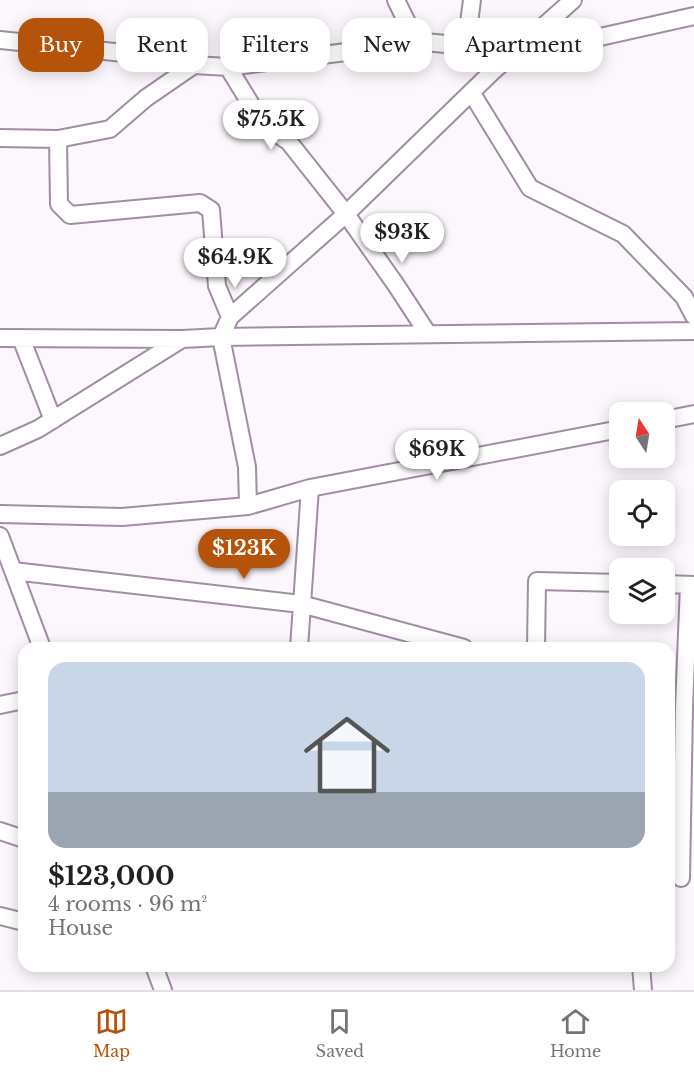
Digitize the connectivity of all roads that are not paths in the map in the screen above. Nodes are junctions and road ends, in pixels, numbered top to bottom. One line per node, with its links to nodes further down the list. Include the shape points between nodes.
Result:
1 (396, 0): 5 (street)
2 (472, 0): 6 (street)
3 (573, 0): 7 (street)
4 (694, 16): 8 (street)
5 (405, 18)
6 (470, 18)
7 (553, 18)
8 (603, 36)
9 (0, 40): 10 (street)
10 (116, 52)
11 (184, 72): 16 (street, via 110,129)
12 (231, 72): 17 (street, via 263,124 289,142)
13 (492, 72): 14 (street)
14 (471, 92): 17 (street); 19 (street, via 530,188 623,234 684,297)
15 (0, 138): 16 (street)
16 (58, 139): 18 (street, via 59,204 70,215 200,203 211,210 217,286)
17 (346, 214): 18 (street); 21 (street)
18 (230, 316): 22 (street)
19 (694, 316)
20 (694, 331): 21 (street)
21 (428, 334): 22 (street)
22 (221, 337): 25 (street); 32 (street, via 247,467)
23 (0, 338): 24 (street)
24 (21, 338): 25 (street); 28 (street)
25 (182, 339): 28 (street)
26 (694, 414): 27 (street)
27 (675, 418)
28 (53, 420): 30 (street)
29 (609, 431): 31 (street)
30 (0, 446)
31 (310, 488): 32 (street); 39 (street)
32 (248, 506): 33 (street, via 122,517)
33 (0, 514)
34 (0, 536): 35 (street)
35 (13, 572): 39 (street); 40 (street)
36 (609, 583): 43 (street, via 537,581)
37 (675, 584): 38 (street)
38 (692, 585): 46 (street)
39 (301, 604): 41 (street); 42 (street)
40 (40, 642)
41 (299, 642)
42 (442, 642)
43 (536, 642)
44 (18, 701): 45 (street)
45 (0, 705)
46 (689, 707): 47 (street)
47 (676, 724): 50 (street)
48 (0, 831): 49 (street)
49 (18, 837)
50 (681, 878)
51 (0, 916): 52 (street)
52 (18, 920)
53 (156, 972): 55 (street)
54 (642, 972): 56 (street)
55 (164, 990)
56 (643, 990)

